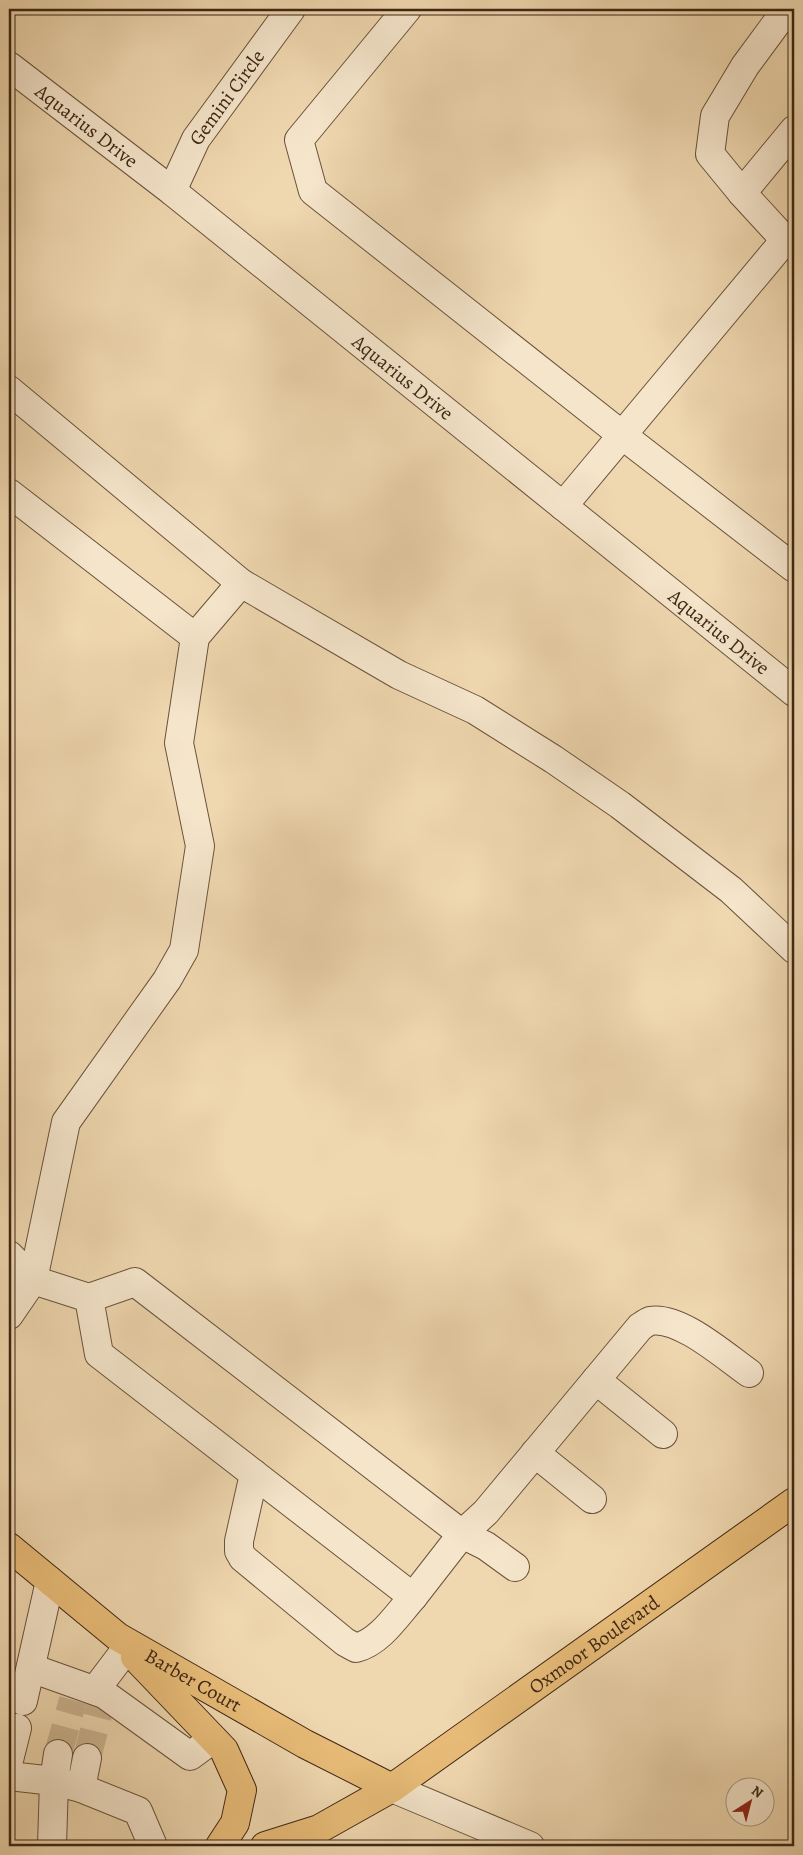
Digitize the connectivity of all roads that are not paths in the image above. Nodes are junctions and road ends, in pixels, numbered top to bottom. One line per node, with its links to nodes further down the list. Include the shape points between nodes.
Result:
1 (290, 9): 6 (street, Gemini Circle, via 196,139)
2 (407, 9): 10 (street, via 299,140 313,191)
3 (787, 9): 7 (street, via 745,66 715,116 710,154)
4 (9, 66): 6 (street, Aquarius Drive)
5 (794, 130): 7 (street)
6 (172, 191): 12 (street, Aquarius Drive)
7 (742, 193): 8 (street)
8 (790, 243): 10 (street)
9 (9, 390): 14 (street)
10 (622, 435): 12 (street); 13 (street)
11 (9, 493): 15 (street)
12 (563, 506): 16 (street, Aquarius Drive)
13 (794, 568)
14 (241, 583): 15 (street); 17 (street, via 399,675 475,710 553,759 620,805 731,890)
15 (195, 637): 19 (street, via 179,743 200,846 184,950 167,980 66,1122)
16 (794, 692)
17 (794, 949)
18 (9, 1255): 19 (street)
19 (33, 1280): 20 (street); 21 (street)
20 (89, 1298): 26 (street, via 99,1354); 29 (street, via 135,1282)
21 (9, 1315)
22 (749, 1373): 23 (street, via 686,1328 651,1321 640,1327)
23 (596, 1380): 24 (street); 25 (street)
24 (663, 1434)
25 (535, 1453): 27 (street); 29 (street, via 486,1512)
26 (254, 1474): 33 (street); 33 (street, via 239,1551 243,1558 345,1642 356,1648 375,1640)
27 (592, 1499)
28 (794, 1502): 46 (main road, Oxmoor Boulevard)
29 (462, 1534): 31 (street); 33 (street)
30 (9, 1547): 32 (main road, Barber Court)
31 (515, 1567)
32 (50, 1581): 34 (main road, Barber Court); 35 (street)
33 (413, 1597)
34 (122, 1642): 36 (street); 39 (main road); 46 (main road, Barber Court, via 305,1744)
35 (31, 1668): 36 (street); 37 (street)
36 (90, 1695): 39 (street, via 190,1756)
37 (23, 1701)
38 (16, 1728): 42 (street)
39 (213, 1739): 49 (main road, via 224,1750 242,1790 234,1823)
40 (58, 1754): 44 (street)
41 (87, 1758): 45 (street)
42 (9, 1760)
43 (9, 1776): 44 (street)
44 (54, 1781): 45 (street); 47 (street)
45 (81, 1788): 48 (street, via 138,1811)
46 (392, 1788): 50 (main road, Oxmoor Boulevard, via 319,1829); 51 (street)
47 (52, 1846)
48 (153, 1846)
49 (220, 1846)
50 (265, 1846)
51 (530, 1846)

